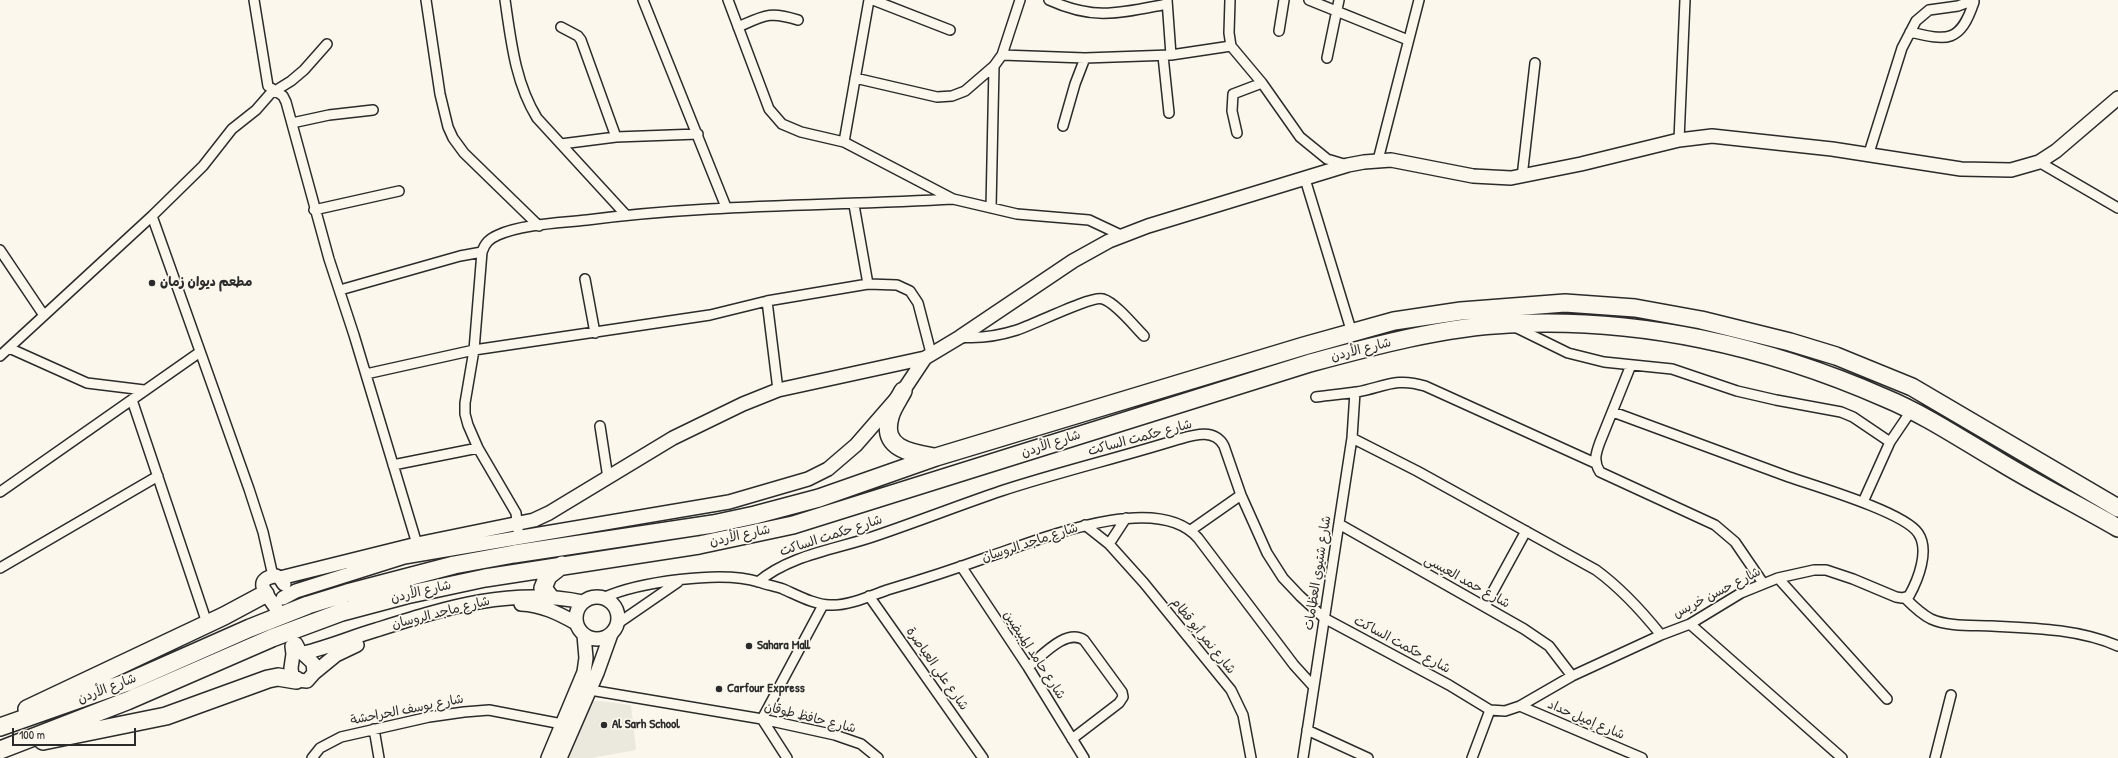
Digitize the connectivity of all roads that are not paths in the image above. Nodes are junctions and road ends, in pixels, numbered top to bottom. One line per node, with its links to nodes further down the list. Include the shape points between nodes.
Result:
1 (254, 0): 36 (street, via 266,78 268,86)
2 (426, 0): 63 (street, via 440,94 453,138 464,153)
3 (505, 0): 47 (street, via 514,57 527,101 537,118)
4 (643, 0): 43 (street)
5 (728, 0): 21 (street)
6 (869, 0): 34 (street)
7 (873, 0): 22 (street)
8 (1020, 0): 28 (street)
9 (1049, 0): 17 (street, via 1099,15 1132,11)
10 (1230, 0): 27 (street, via 1229,33)
11 (1284, 0): 23 (street)
12 (1310, 0): 18 (street)
13 (1338, 0): 18 (street)
14 (1419, 0): 25 (street)
15 (1685, 0): 45 (street)
16 (1974, 1): 24 (street, via 1926,11); 24 (street, via 1963,27 1951,36 1940,39)
17 (1167, 2): 29 (street)
18 (1337, 11): 25 (street); 31 (street)
19 (798, 20): 21 (street, via 772,13)
20 (561, 27): 44 (street, via 581,40)
21 (738, 27): 46 (street, via 769,109 775,118 801,132)
22 (950, 30)
23 (1279, 31)
24 (1910, 32): 48 (street, via 1902,48)
25 (1408, 40): 49 (street)
26 (327, 44): 36 (street, via 304,70)
27 (1232, 46): 29 (street); 35 (street)
28 (1002, 55): 30 (street); 33 (street)
29 (1167, 56): 30 (street); 39 (street)
30 (1085, 58): 41 (street)
31 (1327, 58)
32 (1535, 63): 52 (street)
33 (994, 66): 34 (street, via 965,91 945,97 928,96); 58 (street)
34 (855, 78): 46 (street)
35 (1262, 83): 42 (street, via 1233,94 1232,111); 51 (street, via 1300,138 1327,159)
36 (276, 92): 40 (street, via 283,96); 62 (street, via 270,94 256,110 232,129 203,166)
37 (2118, 98): 50 (street, via 2076,135)
38 (373, 110): 40 (street, via 329,115)
39 (1169, 113)
40 (292, 123): 60 (street)
41 (1063, 126)
42 (1237, 133)
43 (698, 134): 44 (street); 57 (street)
44 (616, 137): 47 (street)
45 (1679, 140): 48 (street, via 1724,136); 52 (street)
46 (844, 142): 55 (street)
47 (561, 144): 61 (street)
48 (1868, 156): 50 (street, via 1931,166 1996,172)
49 (1378, 160): 51 (street); 52 (street, via 1496,179)
50 (2038, 162): 59 (street)
51 (1348, 165): 53 (street)
52 (1522, 176)
53 (1305, 180): 64 (street, via 1160,222); 74 (street)
54 (399, 191): 60 (street)
55 (953, 199): 56 (street); 58 (street)
56 (854, 205): 57 (street); 68 (street)
57 (726, 207): 61 (street)
58 (991, 208): 64 (street, via 1035,217 1089,220)
59 (2118, 208)
60 (314, 210): 69 (street)
61 (626, 215): 63 (street)
62 (152, 216): 71 (street); 79 (street)
63 (539, 226): 66 (street, via 499,234 485,244)
64 (1123, 236): 76 (street, via 1073,261)
65 (0, 250): 71 (street)
66 (482, 252): 69 (street); 78 (street)
67 (584, 278): 73 (street)
68 (868, 284): 70 (street); 81 (street, via 897,285 910,291 918,303)
69 (340, 290): 83 (street)
70 (767, 301): 73 (street, via 710,315); 85 (street)
71 (43, 314): 77 (street)
72 (1508, 324): 82 (street, via 1568,353); 90 (highway, شارع الأردن, via 1602,324 1690,336 1786,360 1888,398); 115 (highway, شارع الأردن, via 1390,342 1310,363 793,525 699,545)
73 (594, 333): 78 (street)
74 (1352, 333): 96 (highway, شارع الأردن); 104 (highway, شارع الأردن, via 1394,321 1485,309 1565,303 1635,308 1747,331 1828,353 1912,387)
75 (1144, 336): 76 (street, via 1108,301 1096,298 1001,335 986,338)
76 (960, 337): 81 (street)
77 (9, 348): 80 (street); 84 (street, via 87,383)
78 (474, 350): 83 (street); 95 (street, via 465,414)
79 (200, 352): 84 (street); 118 (street, via 249,489)
80 (0, 356)
81 (928, 356): 85 (street); 86 (street)
82 (1631, 366): 91 (street); 94 (street, via 1672,369 1737,391 1841,412 1854,417)
83 (366, 374): 98 (street)
84 (144, 390): 89 (street)
85 (778, 390): 100 (street, via 708,420)
86 (903, 391): 96 (highway, via 890,416 892,441 909,452); 112 (street, via 856,445 828,469 808,479 729,502)
87 (1355, 392): 88 (street); 93 (street, شارع شتيوي العظامات); 97 (street, via 1405,381 1424,386)
88 (1316, 397)
89 (132, 400): 99 (street); 101 (street)
90 (1911, 411): 94 (street); 109 (highway, شارع الأردن)
91 (1612, 412): 97 (street, via 1600,442); 103 (street)
92 (600, 426): 100 (street)
93 (1352, 438): 107 (street, شارع شتيوي العظامات); 111 (street)
94 (1890, 442): 103 (street)
95 (478, 448): 98 (street); 106 (street, via 516,513)
96 (936, 457): 153 (highway, شارع الأردن, via 819,498 755,515 454,565 347,592 258,625 128,682)
97 (1595, 464): 122 (street, via 1600,472 1715,525 1735,542)
98 (393, 465): 113 (street)
99 (158, 476): 117 (street); 133 (street)
100 (608, 478): 106 (street, via 549,513)
101 (0, 492)
102 (1241, 495): 110 (street); 121 (street, شارع حكمت الساكت, via 1221,440 1211,435 1192,436 1001,491 877,536 785,564); 132 (street, شارع حكمت الساكت, via 1267,553 1282,578)
103 (1863, 502): 126 (street, via 1914,528 1921,538 1923,558 1912,589)
104 (2118, 508)
105 (1126, 518): 108 (street, شارع ماجد الروسان); 110 (street, شارع ماجد الروسان, via 1169,521); 114 (street)
106 (518, 524): 112 (street); 113 (street)
107 (1339, 524): 131 (street, شارع حمد العيسى); 132 (street, شارع شتيوي العظامات)
108 (1085, 525): 114 (street, شارع نمر أبو قطام); 116 (street, شارع ماجد الروسان)
109 (2118, 528)
110 (1191, 530): 145 (street, شارع ماجد الروسان, via 1290,660)
111 (1526, 531): 131 (street); 138 (street, via 1575,557 1618,586 1638,605)
112 (519, 538): 130 (street, via 404,557 296,591)
113 (417, 544): 118 (street)
114 (1108, 544): 166 (street, شارع نمر أبو قطام, via 1144,583 1230,690 1243,715)
115 (562, 565): 124 (highway, via 545,580 543,588); 157 (highway, شارع الأردن, via 485,578 342,612 272,638 127,701)
116 (962, 566): 125 (street, شارع ماجد الروسان); 141 (street, شارع حامد المبيضين)
117 (0, 568)
118 (276, 577): 123 (street, via 266,580); 130 (street, via 285,588)
119 (1778, 578): 122 (street, شارع حسن خريس); 126 (street, شارع حسن خريس, via 1826,570); 148 (street)
120 (680, 580): 121 (street, شارع ماجد الروسان, via 724,577); 127 (street, شارع ماجد الروسان, via 616,592); 136 (street)
121 (758, 582): 129 (street, شارع ماجد الروسان)
122 (1763, 583): 135 (street, شارع حسن خريس, via 1741,593)
123 (265, 594): 130 (street); 133 (highway)
124 (549, 596): 128 (street, شارع ماجد الروسان); 140 (street, شارع ماجد الروسان, via 486,600 375,630 324,648)
125 (870, 596): 129 (street, شارع ماجد الروسان, via 842,604); 164 (street, شارع علي العياصرة)
126 (1900, 597): 139 (street, via 1919,612 1948,623 2029,627 2076,633)
127 (602, 598): 128 (street, via 589,598); 136 (street, via 614,605 618,617)
128 (583, 602): 134 (street, via 578,608)
129 (823, 604): 151 (street)
130 (281, 605)
131 (1485, 606): 143 (street, شارع حمد العيسى, via 1549,646)
132 (1324, 618): 145 (street, شارع شتيوي العظامات); 150 (street, شارع حكمت الساكت, via 1449,684)
133 (207, 623): 153 (highway, via 40,702)
134 (576, 623): 137 (street); 142 (street, شارع ماجد الروسان, via 536,604 482,609 380,636 346,648)
135 (1690, 624): 138 (street, شارع حسن خريس); 171 (street)
136 (614, 629): 137 (street, via 598,639); 146 (street)
137 (584, 635): 152 (street, via 584,672)
138 (1660, 635): 143 (street, شارع حسن خريس)
139 (2118, 646)
140 (297, 648): 142 (street, via 313,663); 144 (street, via 293,654 291,668 292,676)
141 (1028, 666): 156 (street, شارع حامد المبيضين); 156 (street, via 1064,639 1078,637 1084,640 1122,692 1123,697 1119,703)
142 (314, 673): 144 (street, شارع ماجد الروسان, via 307,681)
143 (1572, 676): 149 (street, شارع حسن خريس)
144 (296, 680): 157 (highway, via 278,677 268,679 166,716)
145 (1313, 686): 155 (street, شارع شتيوي العظامات)
146 (590, 690): 151 (street, شارع حافظ طوقان); 161 (street)
147 (1951, 695): 172 (street)
148 (1887, 699)
149 (1520, 706): 150 (street, شارع حسن خريس, via 1505,711); 170 (street, شارع إميل حداد)
150 (1490, 710): 169 (street)
151 (762, 719): 162 (street); 163 (street, شارع حافظ طوقان, via 835,735 861,744)
152 (562, 724): 154 (street, شارع يوسف الحراحشة, via 499,711 479,710 429,717); 160 (street)
153 (2, 727)
154 (374, 729): 158 (street, شارع يوسف الحراحشة, via 329,742); 159 (street)
155 (1307, 730): 167 (street, شارع شتيوي العظامات); 168 (street)
156 (1072, 739): 165 (street, شارع حامد المبيضين)
157 (0, 750)
158 (312, 758)
159 (379, 758)
160 (548, 758)
161 (560, 758)
162 (787, 758)
163 (878, 758)
164 (983, 758)
165 (1084, 758)
166 (1251, 758)
167 (1303, 758)
168 (1368, 758)
169 (1472, 758)
170 (1642, 758)
171 (1842, 758)
172 (1936, 758)

